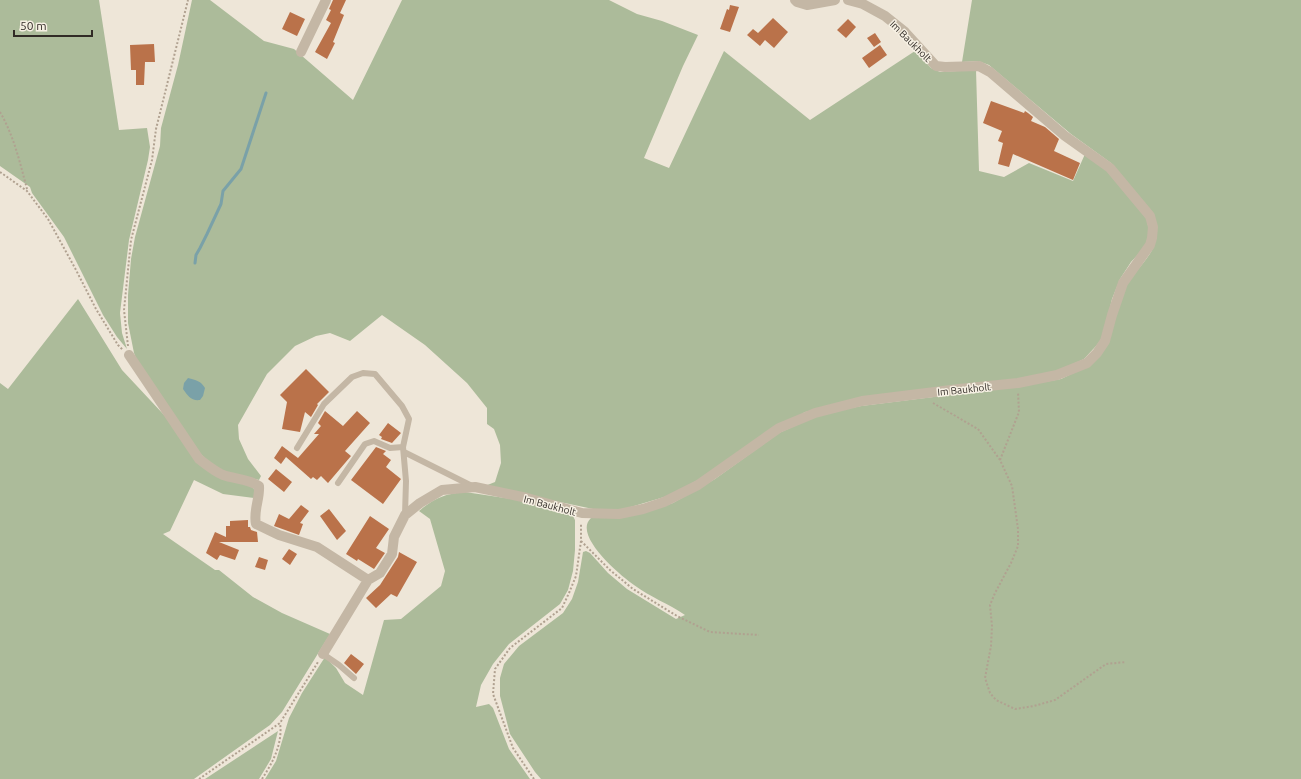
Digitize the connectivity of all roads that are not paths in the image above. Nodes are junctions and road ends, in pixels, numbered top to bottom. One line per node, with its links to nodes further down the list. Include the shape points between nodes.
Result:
1 (326, 0): 5 (street)
2 (795, 0): 3 (street, via 807,4)
3 (835, 0)
4 (848, 0): 10 (street, Im Baukholt, via 863,4 885,16 905,32 936,66 979,66 990,72 1065,136 1110,168 1150,216 1153,227 1150,245 1122,283 1105,341 1097,353 1087,363 1057,375 1018,383 862,401 815,413 779,428 698,485 643,509 619,514 582,513)
5 (301, 52)
6 (129, 356): 12 (street, via 199,459 212,470 259,486 254,516 256,524 317,547)
7 (297, 448): 8 (lane, via 324,404 352,377 363,373 375,374 409,418)
8 (403, 450): 9 (lane, via 374,441 365,444); 10 (lane); 11 (lane, via 406,481)
9 (338, 483)
10 (475, 487): 11 (street, Im Baukholt, via 442,490)
11 (405, 515): 12 (street, Im Baukholt, via 394,537 392,554 380,573)
12 (368, 580): 13 (street)
13 (324, 654): 14 (lane)
14 (354, 678)

